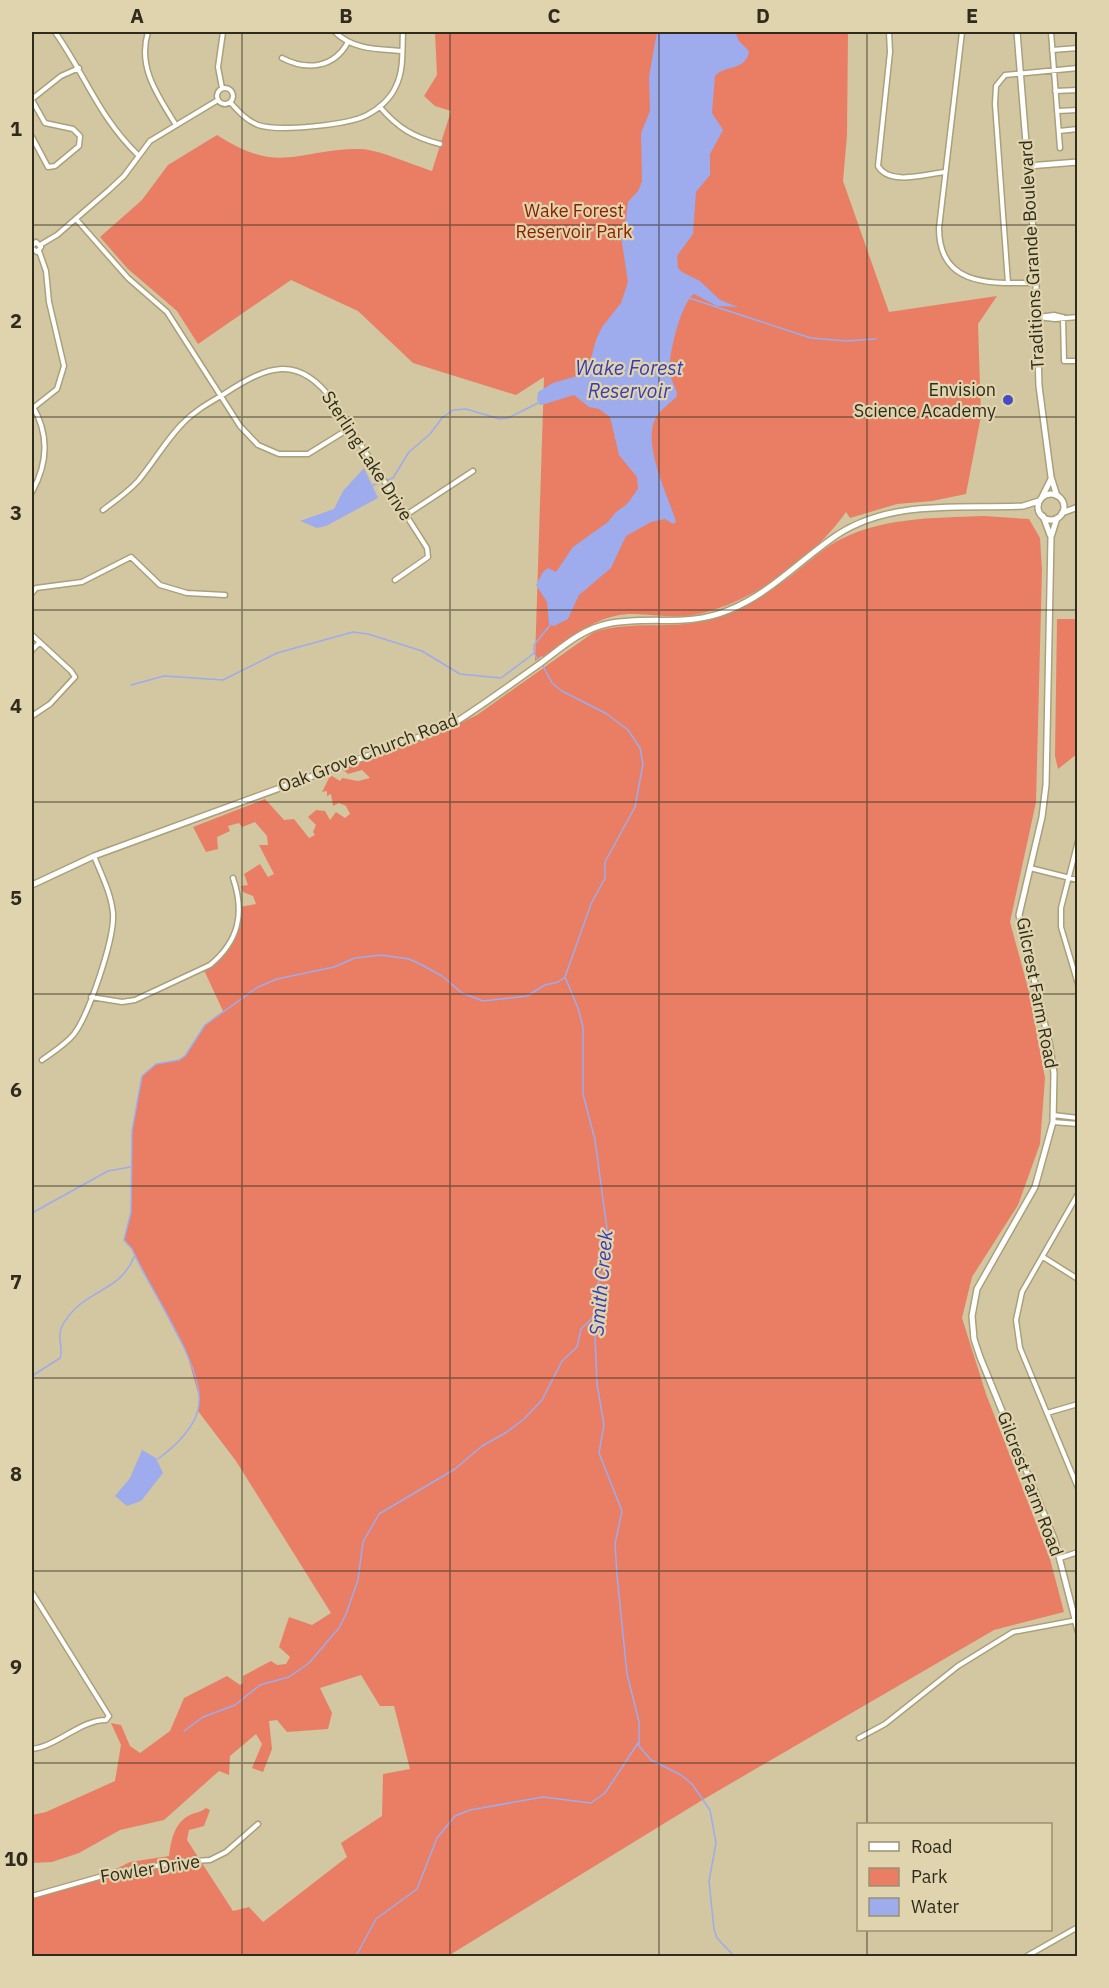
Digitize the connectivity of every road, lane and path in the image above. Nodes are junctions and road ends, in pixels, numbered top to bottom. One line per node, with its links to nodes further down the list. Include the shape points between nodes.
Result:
1 (55, 32): 15 (street)
2 (148, 32): 28 (street, via 145,52 150,81)
3 (223, 32): 19 (street, via 218,67)
4 (335, 32): 10 (street)
5 (403, 32): 13 (street)
6 (889, 32): 37 (street, via 878,166 894,177)
7 (962, 32): 37 (street)
8 (1017, 32): 18 (main road, Traditions Grande Boulevard)
9 (1051, 32): 12 (street)
10 (348, 42): 13 (street, via 368,49); 14 (street, via 336,57 318,66 295,65)
11 (1077, 48): 12 (street)
12 (1052, 50): 17 (street)
13 (402, 51): 25 (street, via 396,86)
14 (282, 58)
15 (79, 68): 22 (street, via 61,76); 34 (street, via 105,118)
16 (1077, 68): 17 (street)
17 (1054, 70): 18 (street); 21 (street)
18 (1020, 73): 36 (main road, Traditions Grande Boulevard); 42 (street, via 1000,79 995,104)
19 (222, 88): 23 (street); 24 (street, via 232,93)
20 (1077, 90): 21 (street)
21 (1055, 92): 27 (street)
22 (32, 100): 31 (street, via 45,123 74,129 80,136 79,146 56,166 48,167)
23 (218, 100): 24 (street); 28 (street)
24 (230, 102): 25 (street, via 243,116 274,129 351,121)
25 (380, 107): 32 (street, via 406,133)
26 (1077, 110): 27 (street)
27 (1057, 111): 30 (street)
28 (176, 125): 34 (street, via 150,141)
29 (1077, 129): 30 (street)
30 (1059, 131): 33 (street)
31 (32, 137)
32 (440, 144)
33 (1060, 148)
34 (138, 155): 38 (street, via 124,176)
35 (1077, 162): 36 (main road)
36 (1028, 166): 43 (main road, Traditions Grande Boulevard)
37 (945, 172): 42 (street, via 939,236 947,259 971,279)
38 (76, 219): 39 (street); 48 (street, via 128,278 167,312)
39 (40, 245): 40 (street); 41 (street)
40 (32, 246): 41 (street)
41 (39, 251): 49 (street, via 64,366 57,389)
42 (1008, 283): 43 (street)
43 (1036, 283): 44 (main road, Traditions Grande Boulevard)
44 (1037, 317): 45 (street); 52 (main road, Traditions Grande Boulevard, via 1039,386)
45 (1063, 317): 46 (street); 47 (street, via 1064,362)
46 (1077, 317)
47 (1077, 361)
48 (221, 395): 50 (street, Sterling Lake Drive, via 259,373 277,368 296,370 323,388); 50 (street, via 248,436 279,454 308,453); 58 (street, Sterling Lake Drive, via 182,424 136,482)
49 (32, 407): 53 (street, via 41,421 45,444)
50 (350, 428): 59 (street, Sterling Lake Drive)
51 (473, 471): 59 (street)
52 (1051, 477): 54 (main road, Traditions Grande Boulevard); 55 (main road)
53 (32, 492)
54 (1059, 498): 55 (main road, via 1050,494); 57 (main road); 61 (main road, via 1063,507)
55 (1041, 499): 56 (main road, Oak Grove Church Road); 60 (main road)
56 (1023, 506): 60 (main road, Oak Grove Church Road); 72 (main road, Oak Grove Church Road, via 912,509 869,519 838,535 741,605 703,619 626,621 593,628 441,729)
57 (1077, 506): 61 (main road)
58 (103, 510)
59 (406, 515): 63 (street, Sterling Lake Drive, via 427,548 428,557)
60 (1042, 515): 61 (main road); 62 (main road, Gilcrest Farm Road)
61 (1059, 516): 62 (main road, Gilcrest Farm Road)
62 (1051, 537): 73 (main road, Gilcrest Farm Road, via 1046,785)
63 (395, 580)
64 (32, 593): 65 (street, via 36,588 91,578 131,557 160,585 187,594); 66 (street)
65 (225, 595)
66 (32, 599)
67 (32, 635): 68 (street)
68 (39, 643): 69 (street); 70 (street, via 75,677 50,704)
69 (32, 651)
70 (32, 716)
71 (1077, 841): 75 (street)
72 (94, 856): 77 (main road, Oak Grove Church Road); 79 (street, via 111,898 113,914 110,941)
73 (1030, 868): 75 (street); 81 (main road, Gilcrest Farm Road, via 1019,915 1049,1042 1054,1073)
74 (233, 878): 79 (street, via 240,902 239,923 219,957 135,1000)
75 (1069, 879): 76 (street); 78 (street, via 1061,908 1061,927)
76 (1077, 880)
77 (32, 885)
78 (1077, 984)
79 (91, 997): 80 (street, via 75,1032)
80 (42, 1060)
81 (1053, 1115): 82 (street); 83 (main road, Gilcrest Farm Road)
82 (1077, 1118)
83 (1053, 1122): 84 (street); 92 (main road, Gilcrest Farm Road, via 1035,1187 977,1289 972,1316 977,1348)
84 (1077, 1124)
85 (1077, 1194): 86 (street)
86 (1043, 1257): 87 (street); 89 (street, via 1022,1293 1016,1327 1022,1354)
87 (1077, 1279)
88 (1077, 1404): 89 (street)
89 (1047, 1413): 90 (street)
90 (1077, 1488)
91 (1077, 1552): 92 (street)
92 (1060, 1558): 94 (main road, Gilcrest Farm Road)
93 (33, 1594): 97 (street, via 110,1716)
94 (1076, 1620): 95 (main road, Gilcrest Farm Road); 96 (street, via 1013,1632 958,1666 885,1724)
95 (1077, 1631)
96 (859, 1738)
97 (32, 1749)
98 (258, 1824): 99 (street, Fowler Drive, via 226,1852 210,1860 113,1873)
99 (32, 1896)
100 (1077, 1927): 101 (street)
101 (1027, 1956)

